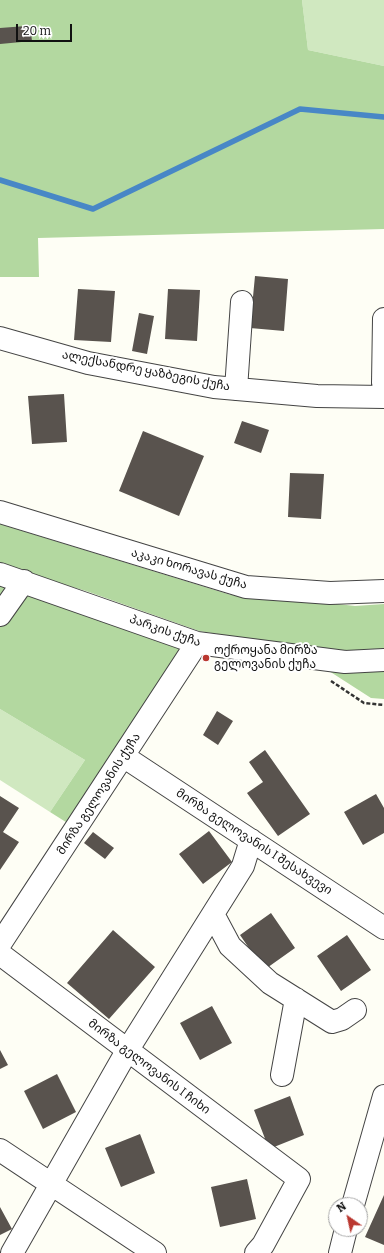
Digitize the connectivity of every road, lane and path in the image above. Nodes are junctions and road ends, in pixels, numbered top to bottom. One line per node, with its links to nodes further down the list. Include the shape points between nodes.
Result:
1 (242, 302): 5 (street)
2 (384, 319): 4 (street)
3 (0, 338): 5 (street, ალექსანდრე ყაზბეგის ქუჩა, via 88,363)
4 (384, 388): 5 (street, ალექსანდრე ყაზბეგის ქუჩა, via 317,396)
5 (236, 389)
6 (0, 512): 9 (street, აკაკი ხორავას ქუჩა, via 246,587 330,593)
7 (0, 574): 8 (street, პარკის ქუჩა)
8 (24, 581): 10 (street); 11 (street, პარკის ქუჩა)
9 (384, 591)
10 (0, 615)
11 (197, 643): 12 (street, პარკის ქუჩა, via 345,662); 15 (street, მირზა გელოვანის ქუჩა)
12 (384, 660)
13 (327, 679): 14 (path, via 364,703)
14 (384, 705)
15 (123, 756): 16 (street, მირზა გელოვანის I შესახვევი); 19 (street, მირზა გელოვანის ქუჩა)
16 (251, 840): 17 (street, via 243,866); 18 (street, მირზა გელოვანის I შესახვევი)
17 (214, 916): 21 (street, via 230,946 270,983); 23 (street)
18 (384, 928)
19 (0, 944)
20 (0, 954): 23 (street, მირზა გელოვანის I ჩიხი)
21 (296, 999): 22 (street, via 332,1022); 24 (street)
22 (355, 1010)
23 (127, 1052): 27 (street); 32 (street, მირზა გელოვანის I ჩიხი, via 299,1179 263,1245)
24 (282, 1075)
25 (384, 1096): 28 (street)
26 (0, 1150): 27 (street)
27 (51, 1184): 30 (street); 31 (street)
28 (355, 1197)
29 (344, 1237): 33 (street)
30 (12, 1253)
31 (155, 1253)
32 (256, 1253)
33 (340, 1253)

